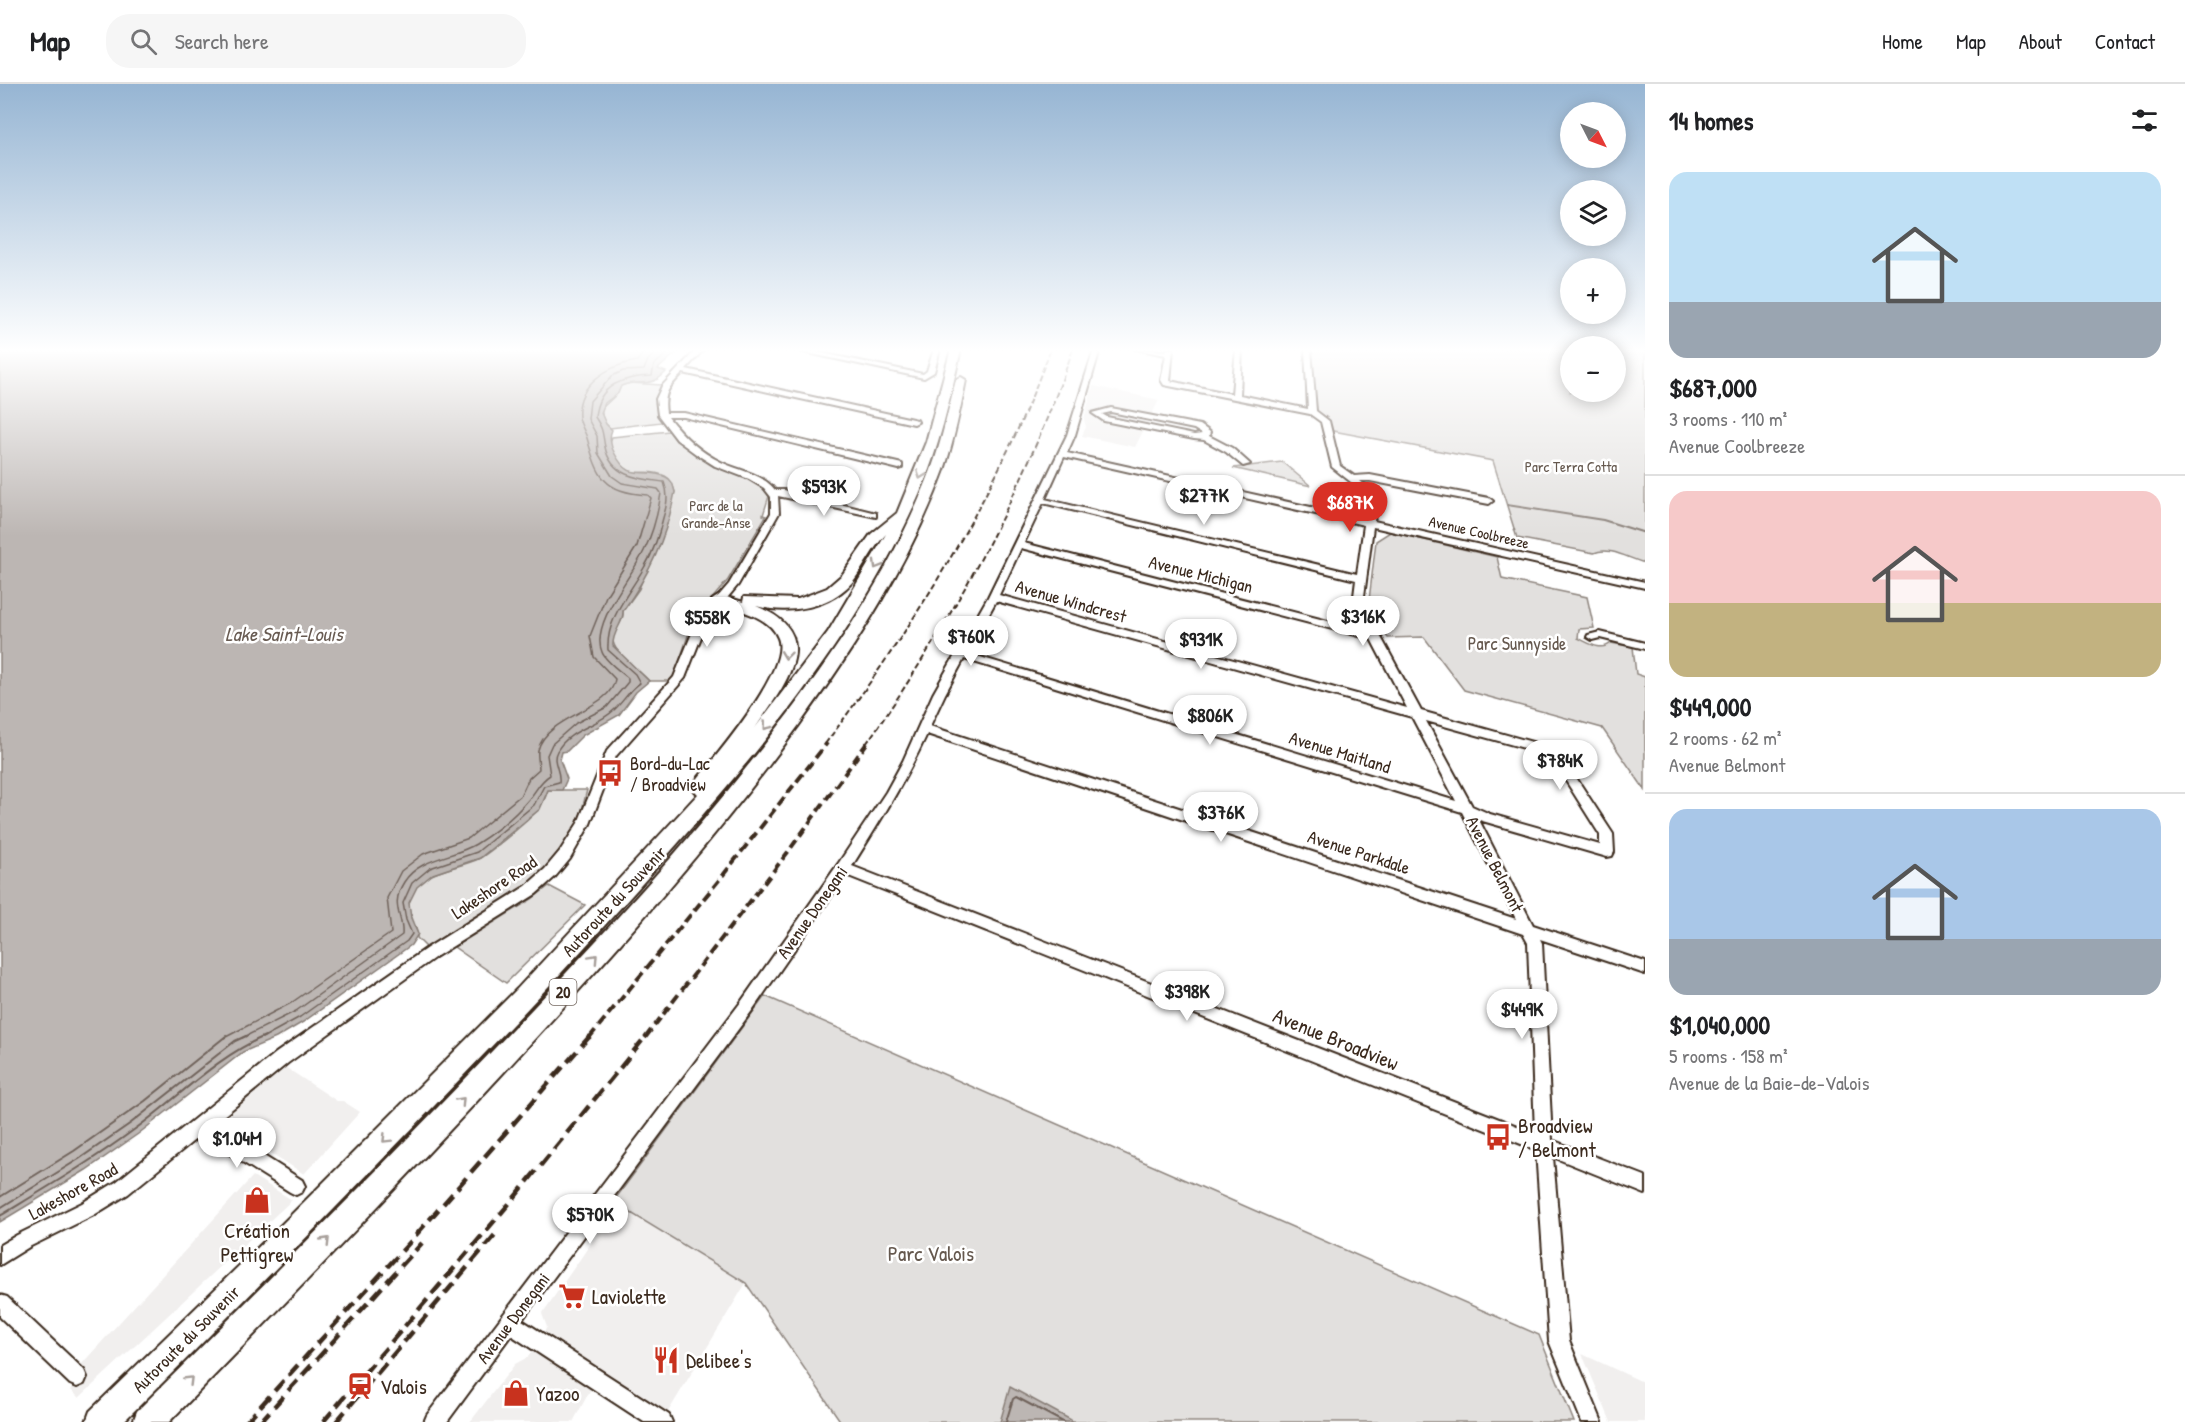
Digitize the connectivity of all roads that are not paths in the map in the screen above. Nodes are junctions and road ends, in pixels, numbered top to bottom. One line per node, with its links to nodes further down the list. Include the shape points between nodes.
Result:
1 (662, 411): 9 (street)
2 (867, 411): 10 (street)
3 (940, 411): 18 (highway, Autoroute du Souvenir / 20, one-way to 18)
4 (953, 411): 46 (highway, Autoroute du Souvenir / 20, one-way to 4, via 546,1010 687,855 775,746 850,639 907,541 939,467)
5 (1079, 411): 11 (street, Avenue Donegani)
6 (1083, 411): 12 (street, via 1104,419 1205,437)
7 (1309, 411): 8 (street)
8 (1312, 412): 14 (street, Avenue Belmont, via 1325,421 1336,467)
9 (663, 415): 13 (street, via 681,414); 15 (street, via 691,447 718,464 760,481)
10 (915, 422)
11 (1061, 454): 16 (street, Avenue Donegani); 20 (street, Avenue Coolbreeze)
12 (1246, 464)
13 (899, 466)
14 (1353, 479): 17 (street, via 1370,477); 20 (street, Avenue Belmont, via 1370,493)
15 (773, 494): 19 (street, via 784,492); 24 (street, Lakeshore Road, via 773,519)
16 (1040, 500): 21 (street, Avenue Donegani); 22 (street)
17 (1489, 501)
18 (904, 513): 24 (highway, via 881,532 845,581 823,597 776,605); 34 (highway, Autoroute du Souvenir / 20, one-way to 34, via 851,608 787,701 732,771)
19 (873, 515)
20 (1370, 523): 22 (street, Avenue Belmont); 23 (street, Avenue Coolbreeze)
21 (1019, 545): 25 (street, Avenue Donegani); 26 (street, Avenue Michigan)
22 (1362, 578): 26 (street, Avenue Belmont, via 1358,604)
23 (1645, 585)
24 (723, 597): 34 (highway, one-way to 34, via 775,622 788,644 787,662 744,731); 37 (street, Lakeshore Road, via 702,621 686,667 675,684 611,754 581,830 550,873 531,890 432,952 311,1037)
25 (993, 597): 29 (street, Avenue Donegani); 30 (street, Avenue Windcrest)
26 (1374, 636): 30 (street, Avenue Belmont)
27 (1592, 637): 28 (street, via 1600,635)
28 (1645, 646)
29 (961, 655): 31 (street, Avenue Donegani); 32 (street, Avenue Maitland)
30 (1417, 715): 32 (street, Avenue Belmont); 32 (street, Avenue Windcrest, via 1550,753 1606,834 1607,852 1486,818)
31 (923, 728): 33 (street, Avenue Donegani, via 897,782); 35 (street, Avenue Parkdale)
32 (1467, 809): 35 (street, Avenue Belmont)
33 (843, 868): 38 (street, Avenue Broadview); 43 (street, Avenue Donegani, via 746,1007)
34 (612, 904): 45 (highway, Autoroute du Souvenir / 20, one-way to 45, via 380,1145)
35 (1528, 929): 36 (street, Avenue Parkdale); 38 (street, Avenue Belmont, via 1535,944)
36 (1645, 968)
37 (202, 1122): 40 (street, via 215,1135); 41 (street, Lakeshore Road, via 114,1194)
38 (1544, 1146): 39 (street, Avenue Broadview); 49 (street, Avenue Belmont, via 1559,1341)
39 (1645, 1185)
40 (296, 1186)
41 (0, 1256)
42 (0, 1304): 44 (street)
43 (509, 1323): 47 (street, Avenue Donegani); 48 (street)
44 (77, 1377)
45 (101, 1422)
46 (148, 1422)
47 (434, 1422)
48 (662, 1422)
49 (1592, 1422)

